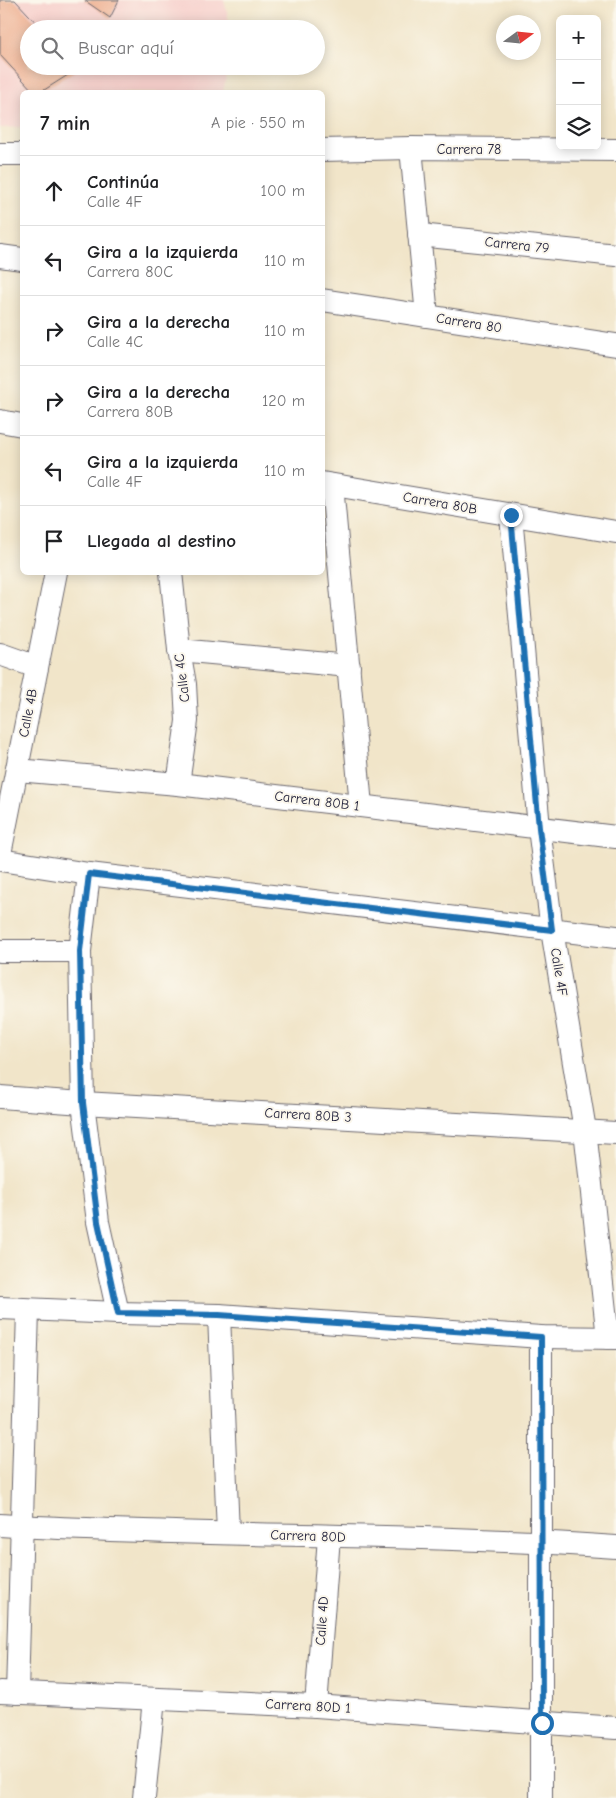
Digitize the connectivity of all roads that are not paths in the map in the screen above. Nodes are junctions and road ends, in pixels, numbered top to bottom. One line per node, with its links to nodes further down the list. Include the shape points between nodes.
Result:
1 (410, 148): 2 (street, Carrera 78); 3 (street, Carrera 78); 6 (street)
2 (325, 150)
3 (616, 150)
4 (0, 154): 5 (street)
5 (20, 154)
6 (419, 235): 7 (street, Carrera 79); 11 (street)
7 (616, 255)
8 (0, 256): 9 (street)
9 (20, 259)
10 (325, 300): 11 (street, Carrera 80)
11 (427, 316): 12 (street, Carrera 80)
12 (616, 345)
13 (0, 421): 14 (street)
14 (20, 425)
15 (327, 484): 16 (street, Carrera 80B); 22 (street)
16 (511, 515): 17 (street, Carrera 80B); 27 (street, Calle 4F)
17 (616, 532)
18 (55, 575): 23 (street, Calle 4B)
19 (171, 575): 20 (street, Calle 4C)
20 (179, 650): 22 (street); 25 (street, Calle 4C, via 187,721)
21 (0, 654): 23 (street)
22 (348, 666): 26 (street)
23 (37, 667): 24 (street, Calle 4B)
24 (17, 770): 25 (street, Carrera 80B 1); 29 (street, Calle 4B)
25 (178, 784): 26 (street, Carrera 80B 1)
26 (361, 806): 27 (street, Carrera 80B 1)
27 (539, 828): 28 (street, Carrera 80B 1); 32 (street, Calle 4F)
28 (616, 837)
29 (0, 854)
30 (0, 860): 31 (street)
31 (89, 874): 32 (street); 35 (street)
32 (552, 930): 33 (street); 38 (street, Calle 4F)
33 (616, 937)
34 (0, 951): 35 (street)
35 (80, 951): 37 (street)
36 (0, 1097): 37 (street, Carrera 80B 3)
37 (83, 1103): 38 (street, Carrera 80B 3); 42 (street, via 98,1222)
38 (585, 1130): 39 (street, Carrera 80B 3); 45 (street, Calle 4F)
39 (616, 1133)
40 (0, 1308): 41 (street)
41 (28, 1310): 42 (street); 46 (street)
42 (118, 1313): 43 (street)
43 (219, 1315): 44 (street); 47 (street)
44 (541, 1337): 45 (street); 49 (street)
45 (612, 1338)
46 (11, 1526): 47 (street, Carrera 80D); 51 (street)
47 (228, 1533): 48 (street, Carrera 80D)
48 (329, 1537): 49 (street, Carrera 80D); 53 (street, Calle 4D)
49 (540, 1542): 50 (street, Carrera 80D); 54 (street)
50 (616, 1547)
51 (9, 1692): 52 (street, Carrera 80D 1)
52 (154, 1698): 53 (street, Carrera 80D 1); 56 (street)
53 (316, 1706): 54 (street, Carrera 80D 1)
54 (542, 1723): 55 (street, Carrera 80D 1); 57 (street)
55 (616, 1728)
56 (144, 1798)
57 (541, 1798)

